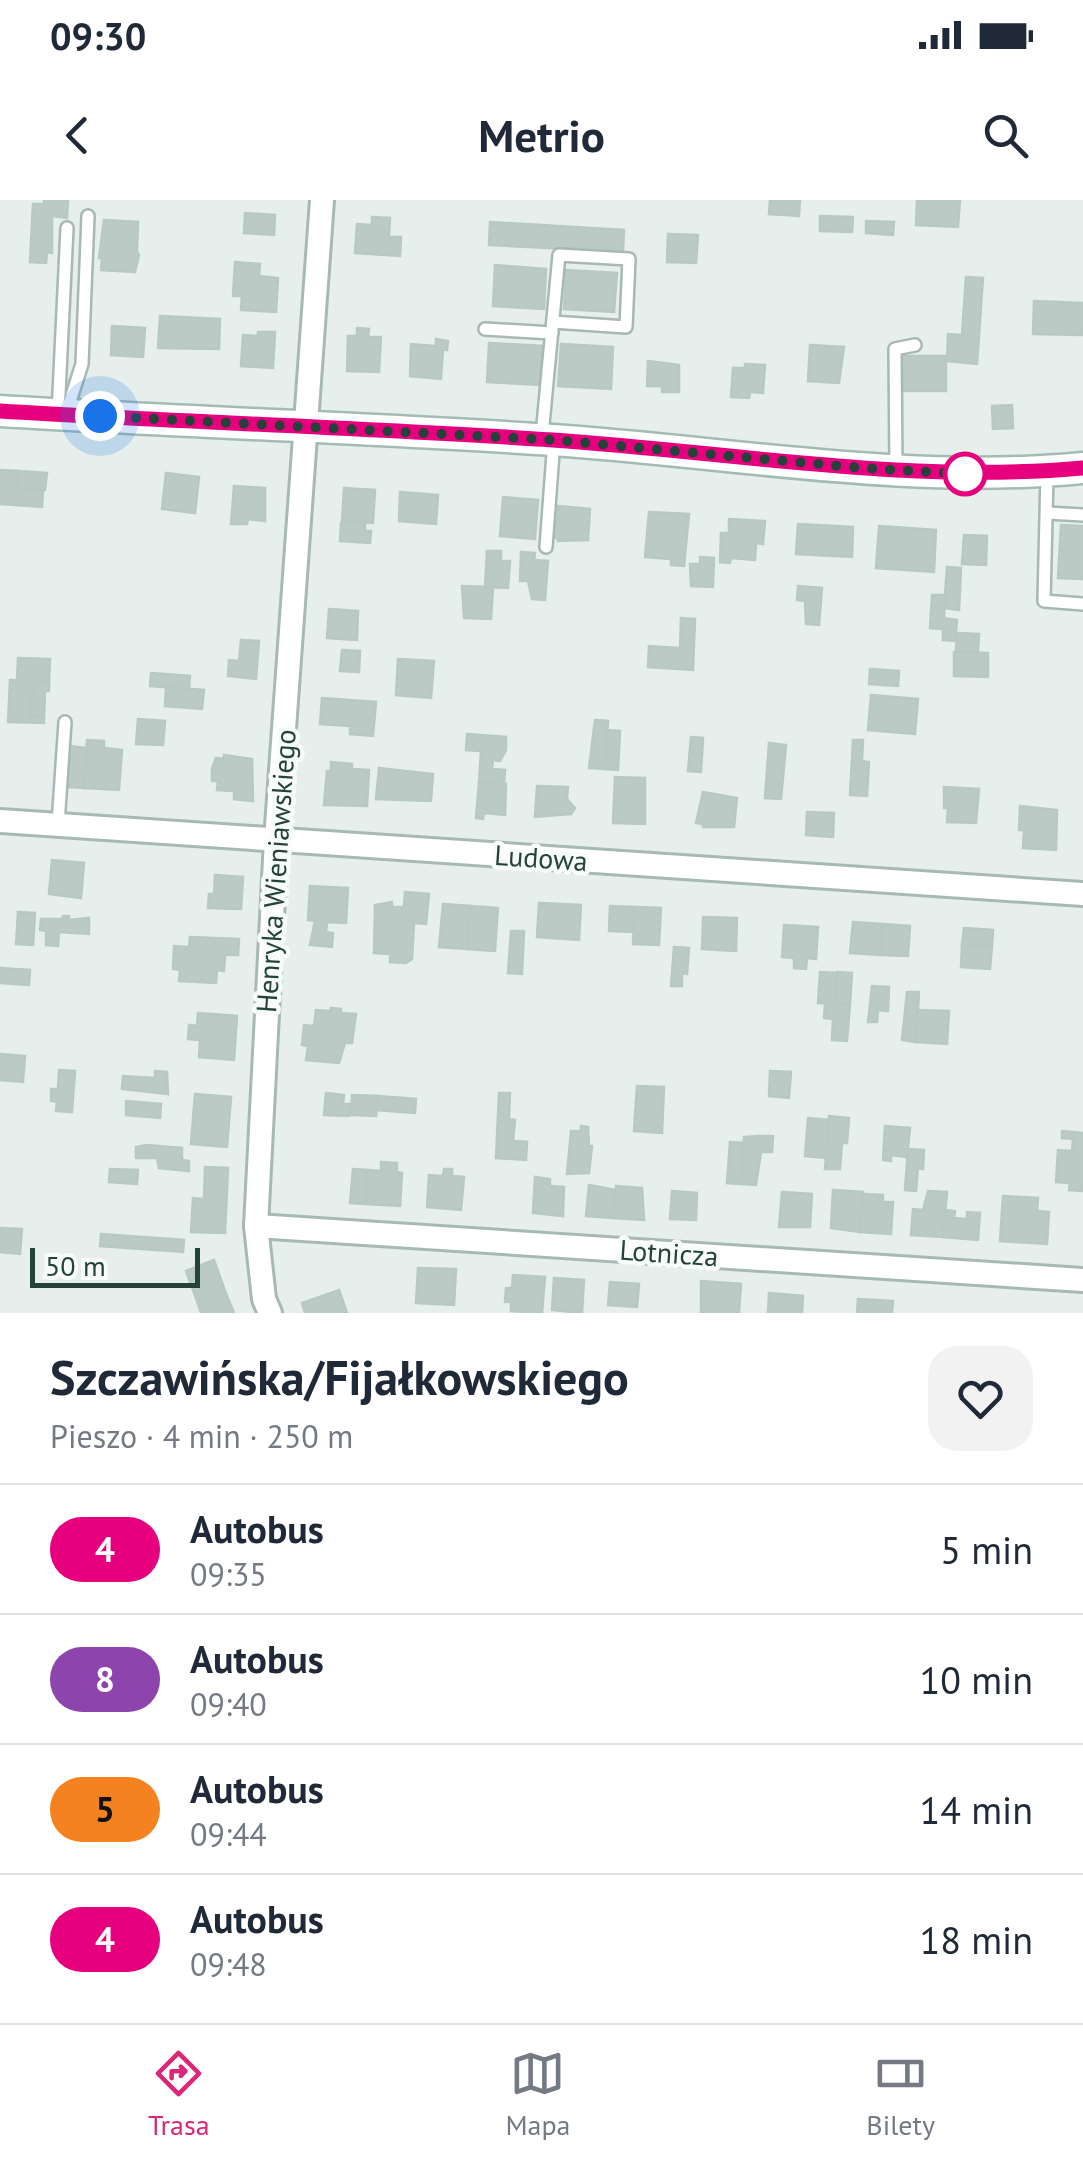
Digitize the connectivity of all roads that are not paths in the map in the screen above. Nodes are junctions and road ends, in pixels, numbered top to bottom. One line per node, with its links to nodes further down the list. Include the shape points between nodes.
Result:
1 (322, 200): 9 (street, Henryka Wieniawskiego)
2 (88, 216): 8 (lane, via 82,364)
3 (67, 228): 8 (lane)
4 (552, 327): 4 (lane, via 559,255 629,260 626,328); 5 (lane); 10 (lane)
5 (485, 328)
6 (914, 345): 12 (lane, via 896,349)
7 (0, 411): 8 (street)
8 (62, 414): 9 (street)
9 (306, 427): 10 (street); 21 (street, Henryka Wieniawskiego)
10 (548, 440): 12 (street); 16 (lane)
11 (1083, 468): 13 (street)
12 (896, 470): 13 (street)
13 (1047, 472): 14 (lane)
14 (1048, 513): 15 (lane); 17 (lane, via 1044,600)
15 (1083, 515)
16 (546, 546)
17 (1083, 604)
18 (65, 722): 20 (lane)
19 (0, 820): 20 (street, Ludowa)
20 (58, 824): 21 (street, Ludowa)
21 (276, 840): 22 (street, Ludowa); 23 (street, Henryka Wieniawskiego)
22 (1083, 894)
23 (256, 1226): 24 (street, Lotnicza); 25 (street, Henryka Wieniawskiego)
24 (1083, 1280)
25 (270, 1313)

